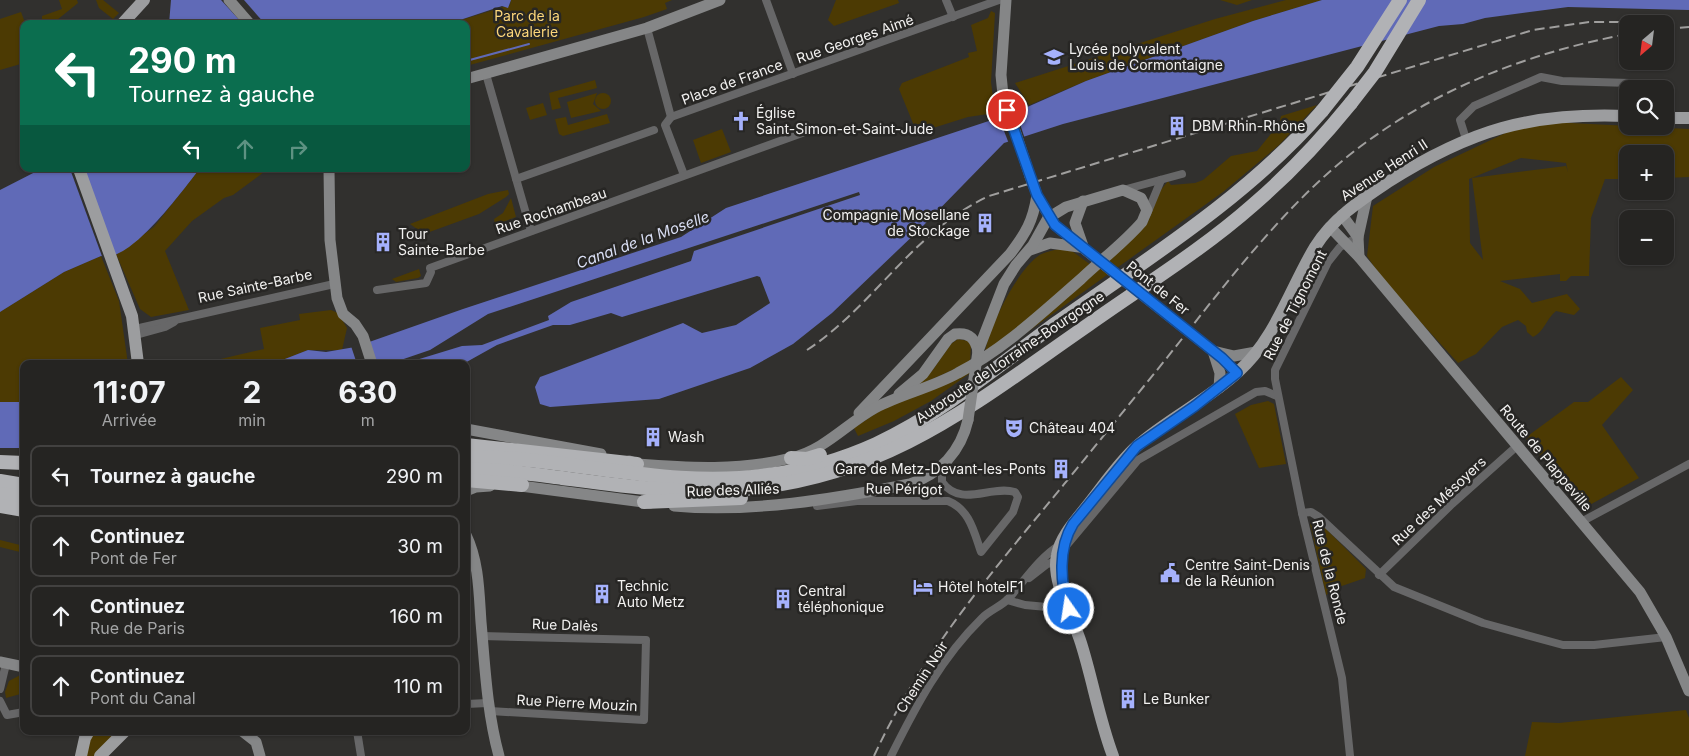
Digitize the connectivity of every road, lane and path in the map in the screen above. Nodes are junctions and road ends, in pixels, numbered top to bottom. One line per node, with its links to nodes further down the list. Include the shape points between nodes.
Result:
1 (144, 0): 12 (main road)
2 (229, 0): 13 (main road)
3 (720, 0): 10 (main road)
4 (766, 0): 16 (street, Place de France)
5 (946, 0): 11 (street)
6 (999, 0): 11 (street, Rue Georges Aimé)
7 (1006, 0): 33 (main road, bridge, via 1001,75 1003,95)
8 (1400, 0): 56 (highway, Autoroute de Lorraine-Bourgogne, bridge, via 1358,67 1293,143 1237,192)
9 (1419, 0): 65 (highway, Autoroute de Lorraine-Bourgogne, bridge, via 1375,72 1309,152 1210,239 955,417 925,435)
10 (683, 14): 14 (street)
11 (954, 17): 16 (street, Rue Georges Aimé)
12 (126, 20)
13 (246, 20)
14 (647, 28): 15 (main road); 20 (street, Place de France)
15 (486, 74): 17 (main road); 30 (street)
16 (793, 74): 20 (street, Place de France)
17 (470, 78)
18 (1619, 83): 25 (street, via 1540,77 1474,106 1460,120)
19 (1619, 116): 25 (main road, Avenue Henri II, via 1530,120)
20 (672, 117): 29 (street, via 665,125)
21 (1674, 118): 22 (main road)
22 (1689, 118)
23 (816, 128): 29 (street, Rue Rochambeau)
24 (654, 130): 30 (street)
25 (1466, 139): 34 (main road, Avenue Henri II, via 1421,162)
26 (80, 172): 48 (main road)
27 (329, 172): 46 (main road)
28 (1182, 174): 31 (street)
29 (684, 175): 40 (street, Rue Rochambeau)
30 (516, 179): 40 (street)
31 (1161, 180): 32 (street); 37 (street)
32 (1123, 190): 35 (main road); 37 (main road, via 1141,198 1146,204)
33 (1036, 193): 38 (main road); 59 (main road, Rue des Alliés, via 1030,226 1010,254)
34 (1367, 196): 36 (main road, Avenue Henri II); 41 (main road)
35 (1083, 201): 38 (main road); 43 (main road, via 1074,223)
36 (1342, 215): 39 (main road, Avenue Henri II); 41 (main road)
37 (1146, 216): 58 (main road, Rue des Alliés, via 1137,228 1022,331 960,372)
38 (1048, 218): 43 (main road, Pont de Fer); 44 (main road, Rue des Alliés)
39 (1330, 227): 42 (main road, Route de Plappeville); 51 (main road, Avenue Henri II)
40 (531, 231): 47 (street, Rue Rochambeau, via 430,268 426,283)
41 (1358, 237): 42 (street, Rue de Tignomont); 45 (main road)
42 (1344, 244): 45 (main road, Route de Plappeville); 57 (street, Rue de Tignomont, via 1328,262 1276,370)
43 (1083, 248): 44 (main road, via 1050,243); 50 (main road, Pont de Fer, bridge)
44 (1030, 250): 49 (main road, Rue des Alliés, via 1004,284)
45 (1359, 257): 62 (main road, Route de Plappeville)
46 (334, 284): 48 (street, Rue Sainte-Barbe, via 182,318); 53 (main road, via 343,314 355,324)
47 (378, 290)
48 (139, 332): 52 (main road)
49 (978, 351): 58 (main road, via 969,335 956,334 948,339 923,374); 70 (main road, Rue des Alliés, bridge, via 968,420 961,441)
50 (1213, 352): 51 (main road, via 1234,356); 54 (main road, Pont de Fer); 55 (main road, via 1220,373)
51 (1256, 352): 54 (main road, Avenue Henri II)
52 (138, 358)
53 (371, 360)
54 (1237, 373): 55 (main road, Avenue Henri II)
55 (1219, 388): 87 (main road, Avenue Henri II, via 1137,446 1073,524)
56 (963, 391): 63 (highway, Autoroute de Lorraine-Bourgogne, via 876,444 824,462 768,475 692,479); 64 (highway, via 948,395 862,440 807,459)
57 (1277, 396): 85 (street, Rue de la Ronde); 87 (street, Chemin Noir, via 1265,391 1256,392 1138,460)
58 (894, 398): 59 (main road, Rue des Alliés)
59 (848, 426): 64 (main road, Rue des Alliés, via 831,440)
60 (470, 430): 68 (main road, Rue des Alliés)
61 (470, 445): 68 (highway)
62 (1517, 446): 86 (main road, Route de Plappeville); 90 (street, Rue des Mésoyers)
63 (470, 457)
64 (791, 458): 68 (main road, Rue des Alliés, via 750,466 699,469)
65 (870, 460): 71 (highway, Autoroute de Lorraine-Bourgogne, via 817,478 742,490 627,487); 81 (highway, via 841,477 794,490 722,500)
66 (0, 462): 67 (highway)
67 (20, 463)
68 (637, 464)
69 (1689, 464): 86 (street)
70 (942, 466): 82 (main road, Rue des Alliés, via 910,484); 82 (street, Rue Périgot, via 942,482 956,493 965,495 1005,490 1015,492 1018,497 1013,512 981,552 962,508 948,501 857,501 812,506)
71 (470, 470)
72 (0, 474): 73 (highway)
73 (20, 476)
74 (470, 480): 77 (highway)
75 (0, 481): 76 (highway)
76 (20, 484)
77 (522, 485): 78 (main road, Rue des Alliés); 81 (main road, Rue des Alliés)
78 (470, 489)
79 (0, 494): 80 (highway)
80 (20, 496)
81 (644, 502): 82 (main road, Rue des Alliés, via 728,508)
82 (780, 504)
83 (0, 506): 84 (highway)
84 (20, 509)
85 (1302, 513): 90 (street, via 1311,512 1319,517); 116 (street, Rue de la Ronde, via 1342,678)
86 (1581, 522): 95 (main road, Route de Plappeville, via 1640,592)
87 (1064, 543): 89 (main road); 91 (street, Chemin Noir, via 1053,549)
88 (470, 545): 94 (main road, via 477,574)
89 (1059, 561): 91 (street, Chemin Noir, via 1047,564); 93 (main road, via 1058,585)
90 (1379, 575): 95 (street, via 1407,594 1482,623 1549,642 1594,645)
91 (1025, 580): 92 (street, Chemin Noir)
92 (1007, 600): 93 (street); 114 (street, Chemin Noir, via 982,618 947,658 924,693)
93 (1069, 609): 115 (main road)
94 (482, 636): 96 (street, Rue Dalès); 103 (main road)
95 (1666, 637): 100 (main road, Route de Plappeville)
96 (646, 640): 103 (street, Rue Pierre Mouzin, via 644,720)
97 (3, 663): 98 (main road); 99 (street)
98 (20, 666)
99 (0, 689)
100 (1689, 691)
101 (0, 701): 104 (street, via 7,715)
102 (470, 705): 103 (street)
103 (489, 707): 113 (main road)
104 (20, 713)
105 (87, 735): 109 (main road)
106 (120, 735): 110 (main road)
107 (251, 735): 111 (main road)
108 (358, 735): 112 (street)
109 (81, 756)
110 (100, 756)
111 (260, 756)
112 (361, 756)
113 (499, 756)
114 (891, 756)
115 (1113, 756)
116 (1350, 756)

